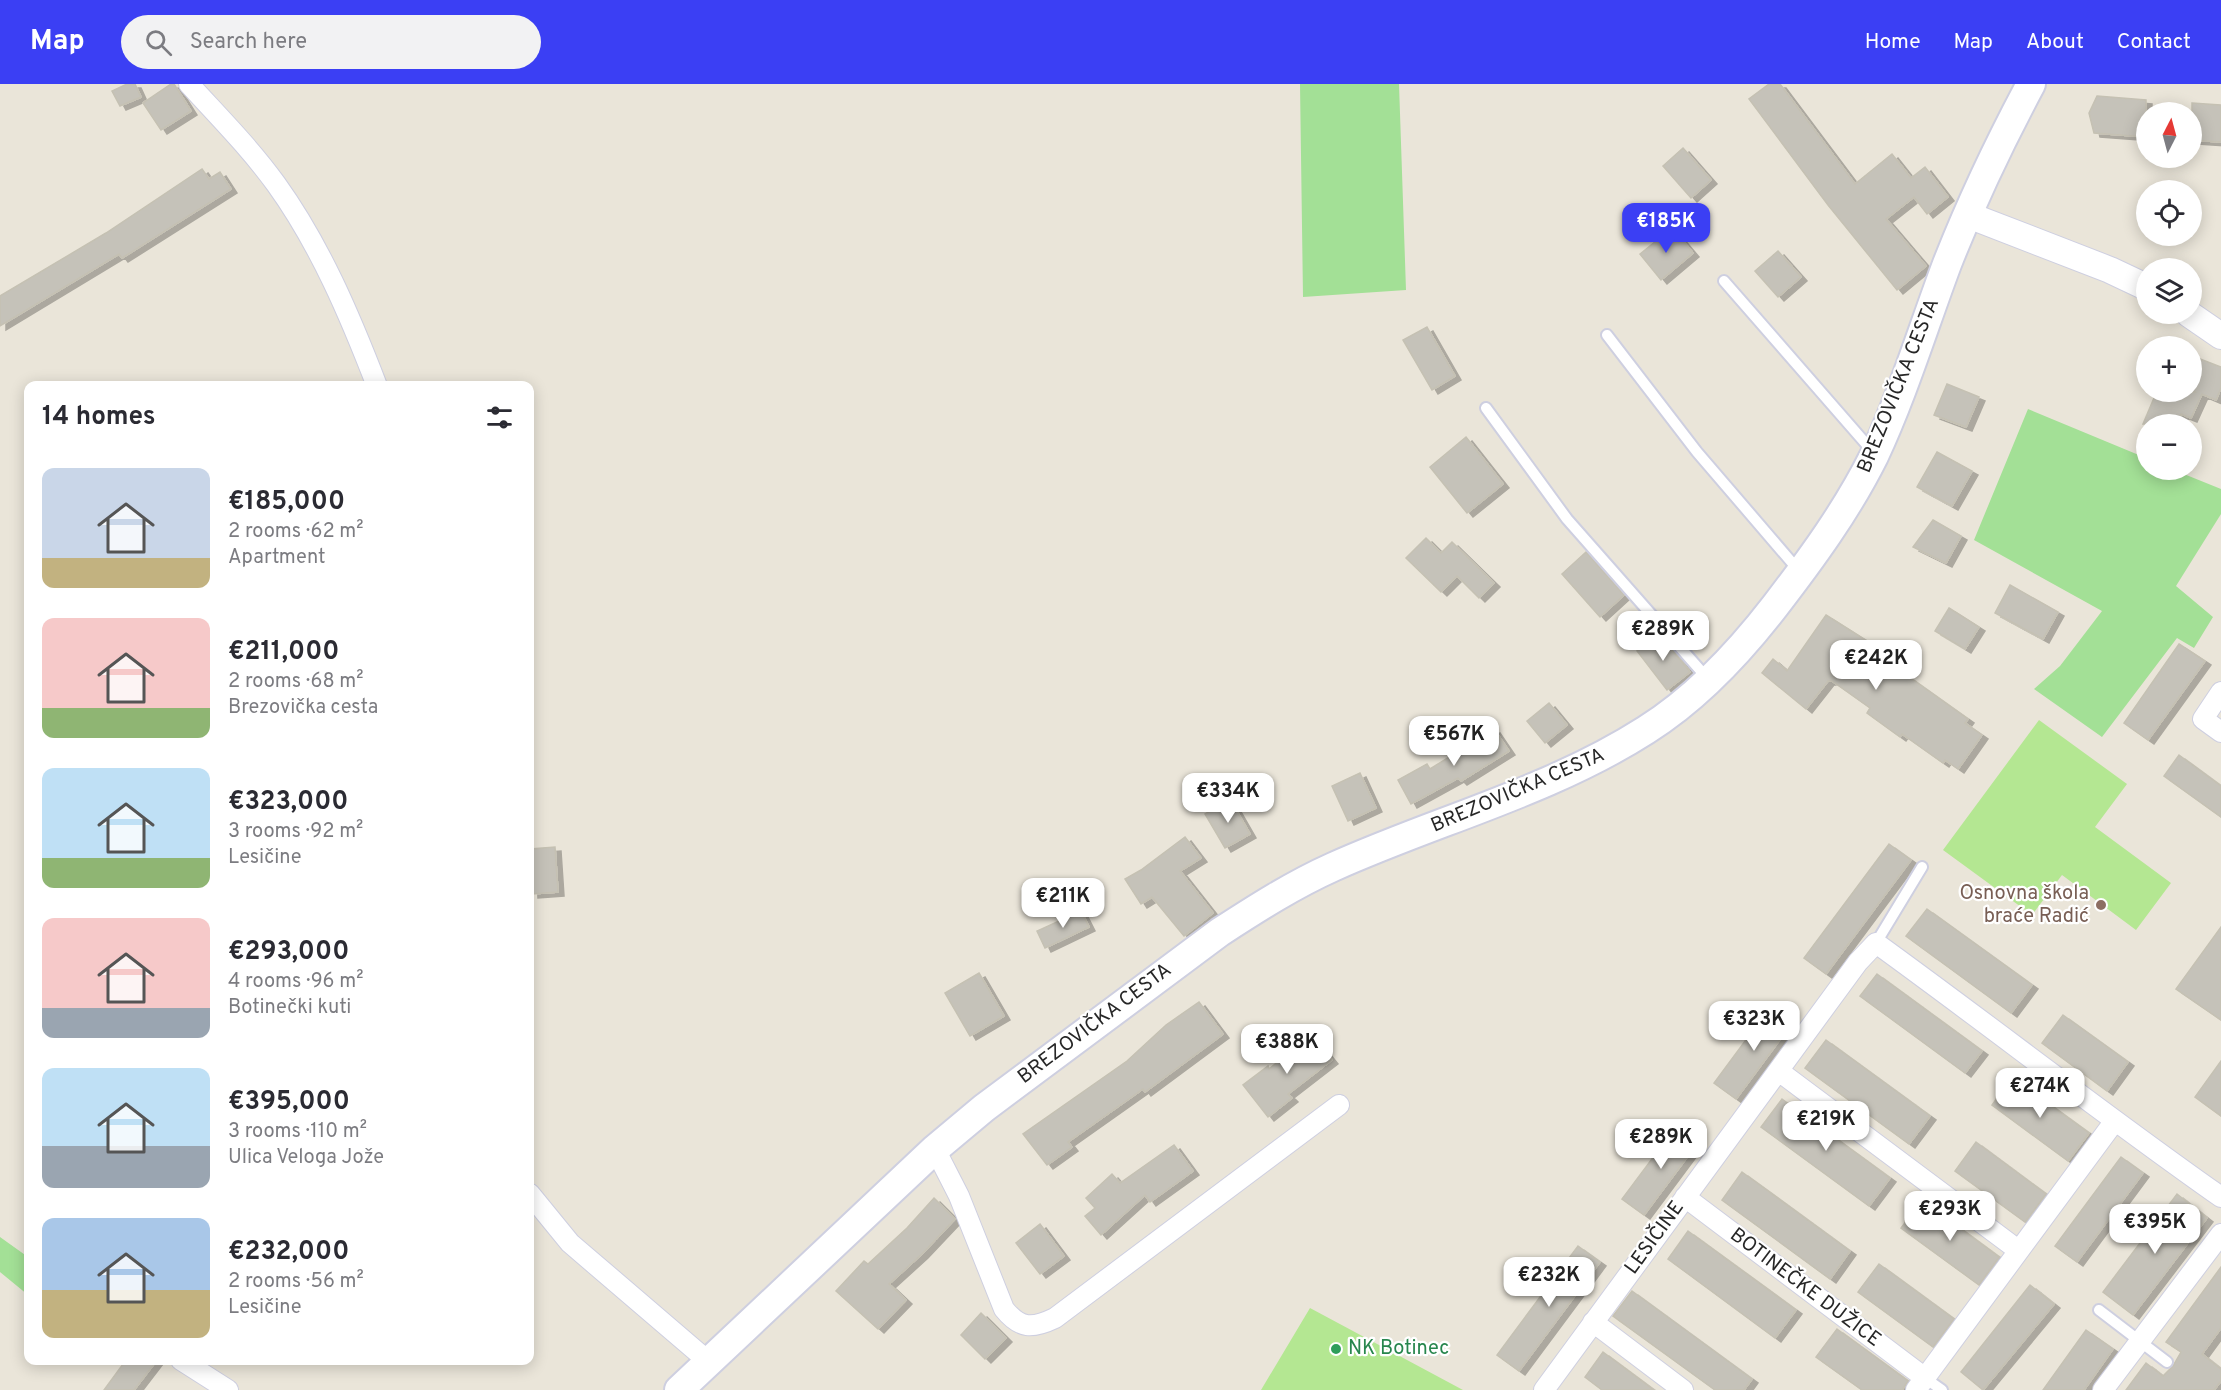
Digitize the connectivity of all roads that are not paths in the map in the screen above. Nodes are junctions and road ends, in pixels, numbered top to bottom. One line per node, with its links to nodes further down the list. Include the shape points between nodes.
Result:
1 (189, 84): 9 (street, via 278,186 326,267)
2 (2031, 84): 3 (main road, BREZOVIČKA CESTA)
3 (1968, 215): 5 (street); 11 (main road, BREZOVIČKA CESTA)
4 (1724, 281): 11 (lane)
5 (2136, 282)
6 (2202, 323): 8 (street)
7 (1607, 335): 12 (lane, via 1697,452)
8 (2221, 336)
9 (375, 381)
10 (1486, 408): 13 (lane, via 1567,519)
11 (1874, 454): 12 (main road, BREZOVIČKA CESTA, via 1839,518)
12 (1801, 573): 13 (main road, BREZOVIČKA CESTA, via 1754,633)
13 (1709, 681): 21 (main road, BREZOVIČKA CESTA, via 1647,730 1576,769 1335,866 1258,907 1038,1065)
14 (2221, 692): 15 (street, via 2203,719)
15 (2221, 732)
16 (1922, 867): 17 (lane)
17 (1876, 944): 18 (street, LESIČINE, via 1858,962); 20 (street)
18 (1780, 1072): 22 (street, LESIČINE); 26 (street)
19 (1339, 1105): 21 (street, via 1055,1318 1028,1326 1014,1322 1004,1309 959,1196)
20 (2114, 1122): 23 (street); 26 (street)
21 (935, 1149): 30 (main road, BREZOVIČKA CESTA)
22 (1685, 1197): 28 (street, LESIČINE); 33 (street, BOTINEČKE DUŽICE)
23 (2221, 1197)
24 (534, 1199): 30 (street, via 570,1243)
25 (2221, 1234): 29 (street)
26 (2018, 1250): 33 (street)
27 (2099, 1310): 29 (lane)
28 (1593, 1322): 36 (street, LESIČINE); 37 (street)
29 (2139, 1341): 31 (lane); 39 (street)
30 (709, 1362): 35 (main road, BREZOVIČKA CESTA)
31 (2167, 1362)
32 (189, 1365): 34 (street)
33 (1921, 1384): 38 (lane)
34 (228, 1390)
35 (679, 1390)
36 (1544, 1390)
37 (1683, 1390)
38 (1942, 1390)
39 (2103, 1390)

